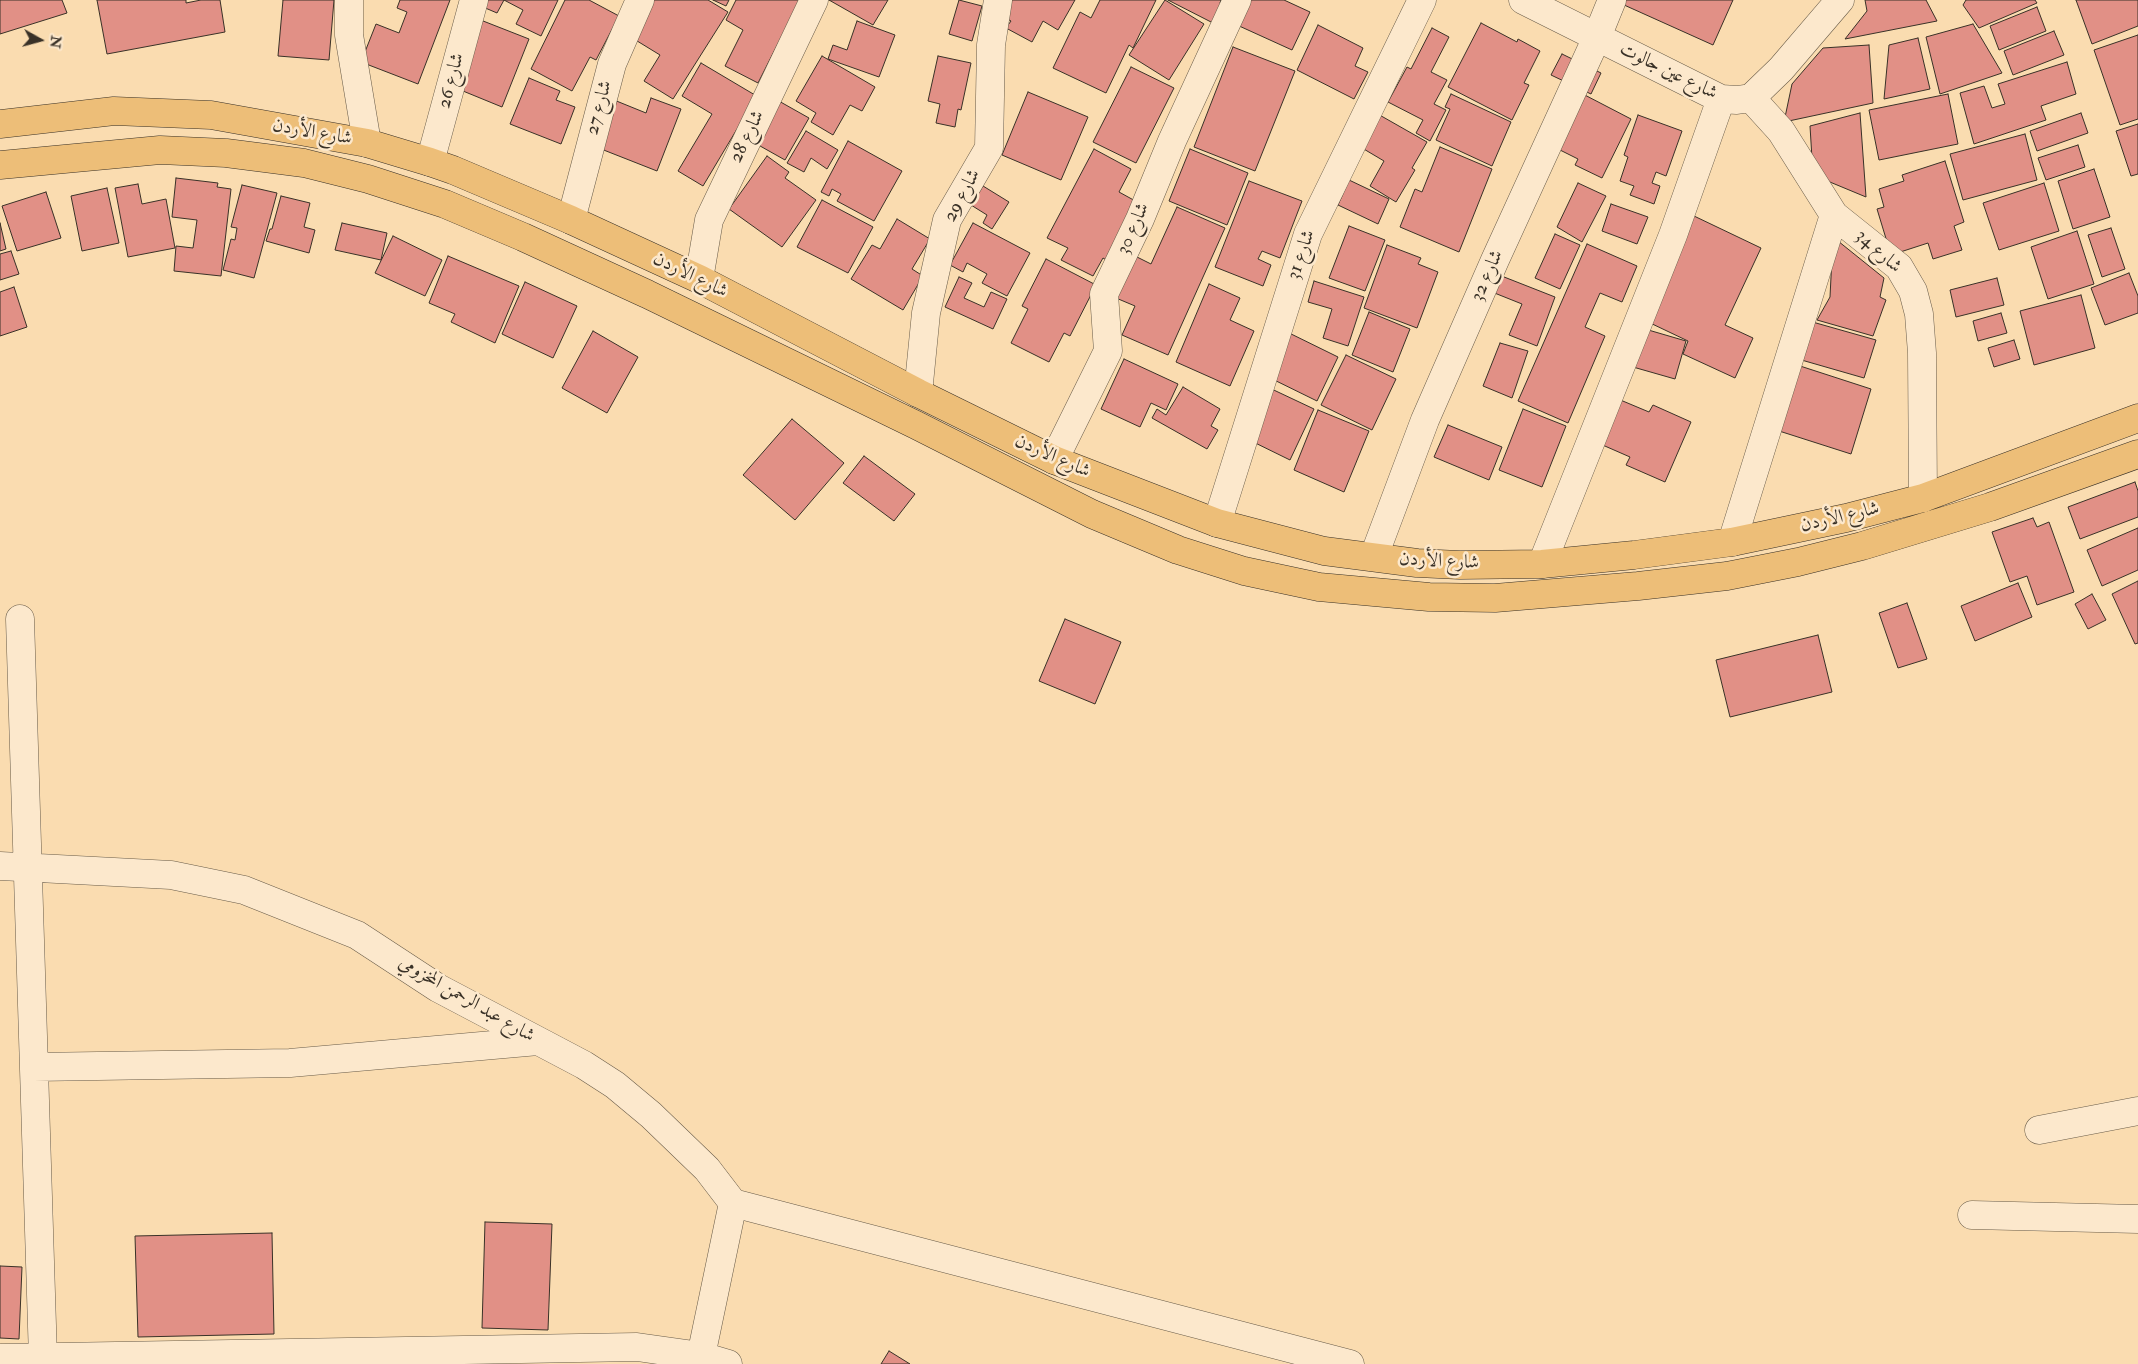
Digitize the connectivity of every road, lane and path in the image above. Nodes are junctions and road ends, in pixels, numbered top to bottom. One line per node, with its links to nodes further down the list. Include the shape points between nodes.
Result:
1 (349, 0): 15 (street, via 349,35)
2 (474, 0): 16 (street, شارع 26)
3 (640, 0): 19 (street, شارع 27, via 612,64)
4 (814, 0): 20 (street, شارع 28, via 709,220)
5 (998, 0): 21 (street, شارع 29, via 991,45 989,148 947,220 926,313)
6 (1237, 0): 24 (street, شارع 30, via 1104,294 1108,351)
7 (1422, 0): 26 (street, شارع 31, via 1308,234)
8 (1523, 0): 11 (street, شارع عين جالوت)
9 (1612, 0): 11 (street, شارع 32)
10 (1840, 0): 12 (street, via 1781,69)
11 (1597, 37): 13 (street, شارع عين جالوت); 28 (street, شارع 32, via 1494,260 1433,402)
12 (1751, 98): 13 (street, شارع عين جالوت); 18 (street, شارع 34, via 1781,132)
13 (1721, 99): 29 (street, via 1673,235)
14 (0, 124): 15 (highway, شارع الأردن, via 114,111 173,112 211,115)
15 (367, 143): 16 (highway, شارع الأردن)
16 (430, 162): 19 (highway, شارع الأردن)
17 (0, 165): 23 (highway, شارع الأردن, via 160,150 217,152 304,163 368,179 445,204 550,249 1092,514 1178,550 1244,571 1319,587 1429,597 1495,598 1727,576 1862,546 1990,507)
18 (1834, 215): 25 (street, شارع 34, via 1899,267 1913,291 1919,314 1922,353); 27 (street)
19 (571, 220): 20 (highway, شارع الأردن)
20 (699, 279): 21 (highway, شارع الأردن)
21 (918, 393): 24 (highway, شارع الأردن)
22 (2138, 418): 25 (highway, شارع الأردن)
23 (2138, 454)
24 (1054, 460): 26 (highway, شارع الأردن)
25 (1923, 498): 27 (highway, شارع الأردن)
26 (1217, 523): 28 (highway, شارع الأردن, via 1324,552)
27 (1732, 542): 29 (highway, شارع الأردن)
28 (1374, 556): 29 (highway, شارع الأردن, via 1460,566)
29 (1542, 564)
30 (20, 619): 32 (street)
31 (0, 866): 32 (street, شارع عبد الرحمن المخزومي)
32 (28, 867): 33 (street, شارع عبد الرحمن المخزومي, via 172,875 244,890 357,935 438,988); 34 (street)
33 (538, 1041): 34 (street, via 290,1063); 37 (street, شارع عبد الرحمن المخزومي, via 584,1065 651,1115 707,1169)
34 (34, 1067): 43 (street)
35 (2138, 1111): 36 (street)
36 (2039, 1130)
37 (733, 1203): 41 (street); 46 (street)
38 (1972, 1215): 39 (street)
39 (2138, 1219)
40 (497, 1356): 41 (street, via 637,1347); 44 (street)
41 (701, 1356): 45 (street)
42 (0, 1358): 43 (street)
43 (43, 1358): 44 (street)
44 (241, 1359)
45 (728, 1364)
46 (1350, 1364)

